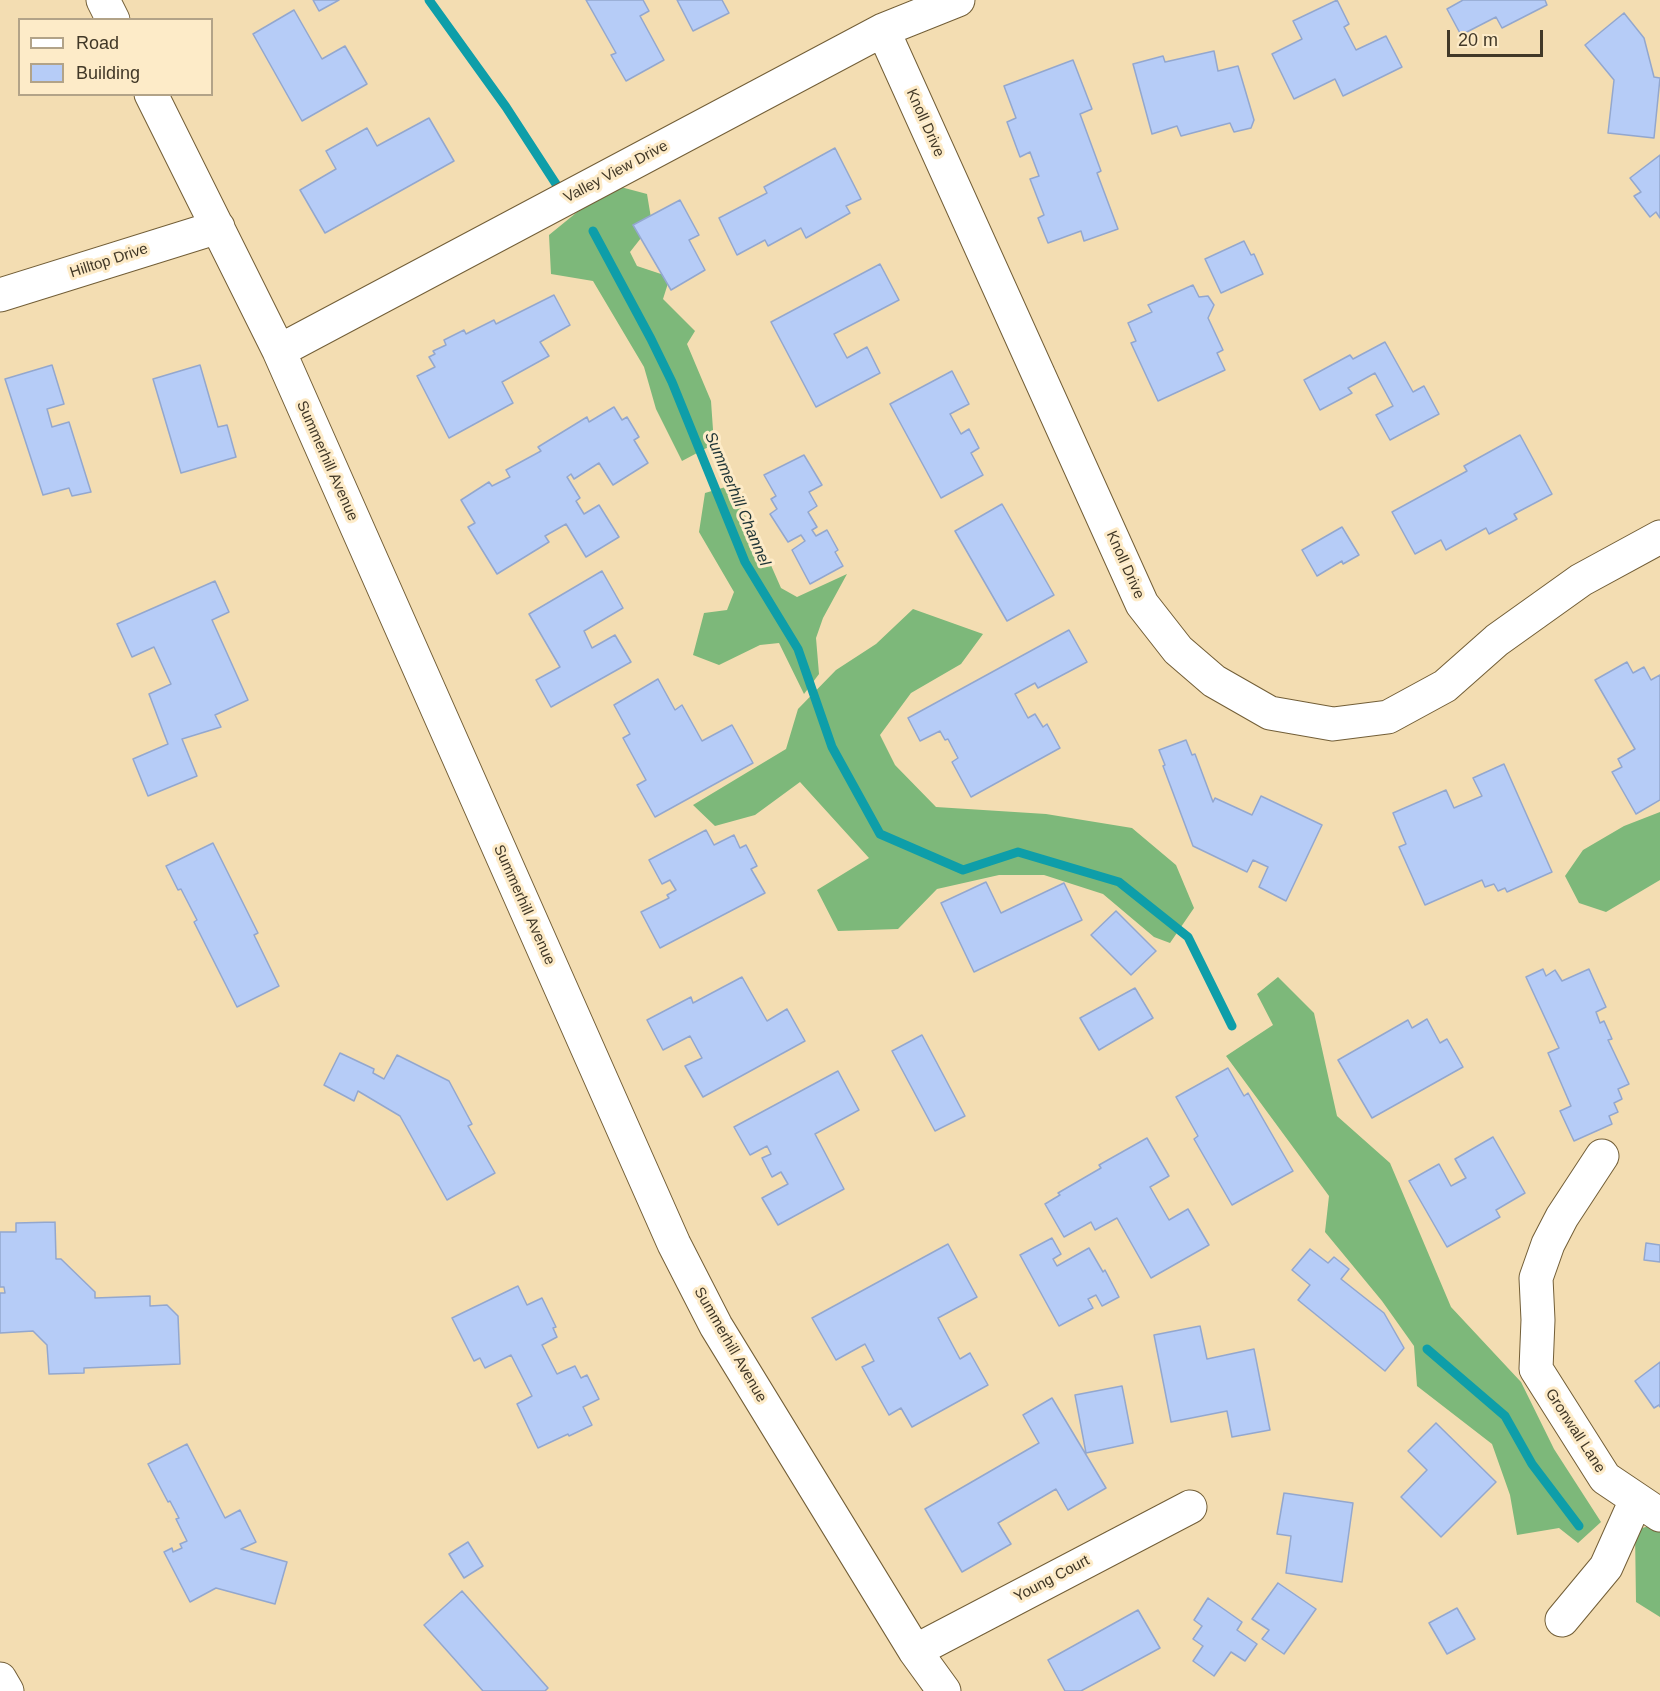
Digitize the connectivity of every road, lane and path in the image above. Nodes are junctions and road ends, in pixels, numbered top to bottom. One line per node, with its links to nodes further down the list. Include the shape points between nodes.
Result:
1 (103, 0): 3 (street)
2 (958, 0): 4 (street, Valley View Drive)
3 (112, 18)
4 (883, 30): 8 (street, Valley View Drive); 9 (street, Knoll Drive, via 1142,604 1178,650 1214,681 1270,713 1333,724 1388,717 1445,686 1497,640 1581,580)
5 (152, 96): 6 (street, Summerhill Avenue)
6 (218, 227): 7 (street, Hilltop Drive); 8 (street, Summerhill Avenue)
7 (0, 296)
8 (279, 351): 14 (street, Summerhill Avenue, via 674,1244 716,1326)
9 (1660, 537)
10 (1602, 1156): 12 (street, Gronwall Lane, via 1548,1244 1536,1278 1536,1369 1605,1478)
11 (1190, 1507): 14 (street, Young Court)
12 (1648, 1507): 13 (street)
13 (1562, 1620)
14 (915, 1651): 17 (street, Summerhill Avenue)
15 (0, 1679): 16 (street)
16 (7, 1691)
17 (944, 1691)

